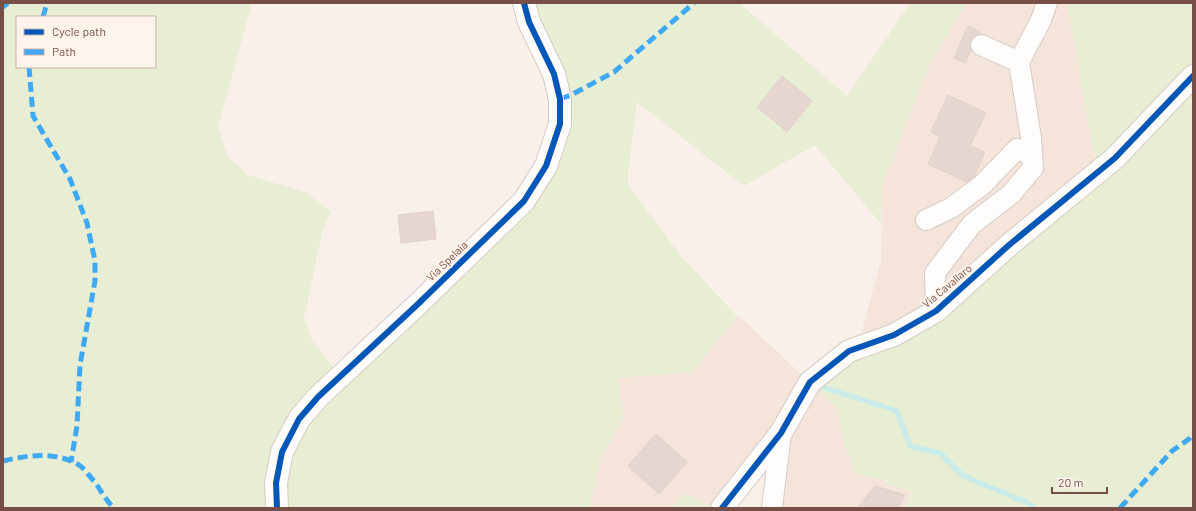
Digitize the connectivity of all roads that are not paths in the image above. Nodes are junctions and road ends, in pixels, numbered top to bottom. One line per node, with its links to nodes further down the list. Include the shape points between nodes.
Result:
1 (524, 3): 10 (street, Via Spelaia, via 529,22 554,74 560,99 560,124 546,166 524,201 318,396 299,419 282,452 276,483)
2 (1048, 3): 4 (street)
3 (981, 45): 4 (street)
4 (1019, 62): 6 (street)
5 (1193, 76): 8 (street, Via Cavallaro, via 1115,158 1009,245)
6 (1032, 155): 7 (street, via 1017,149 982,185 951,208); 8 (street, via 1033,168 1011,194 972,224 935,273)
7 (926, 220)
8 (936, 311): 9 (street, Via Cavallaro, via 894,335 850,351 810,382)
9 (781, 433): 11 (street, Via Cavallaro); 12 (street, Via Cavallaro)
10 (277, 508)
11 (722, 508)
12 (772, 508)

